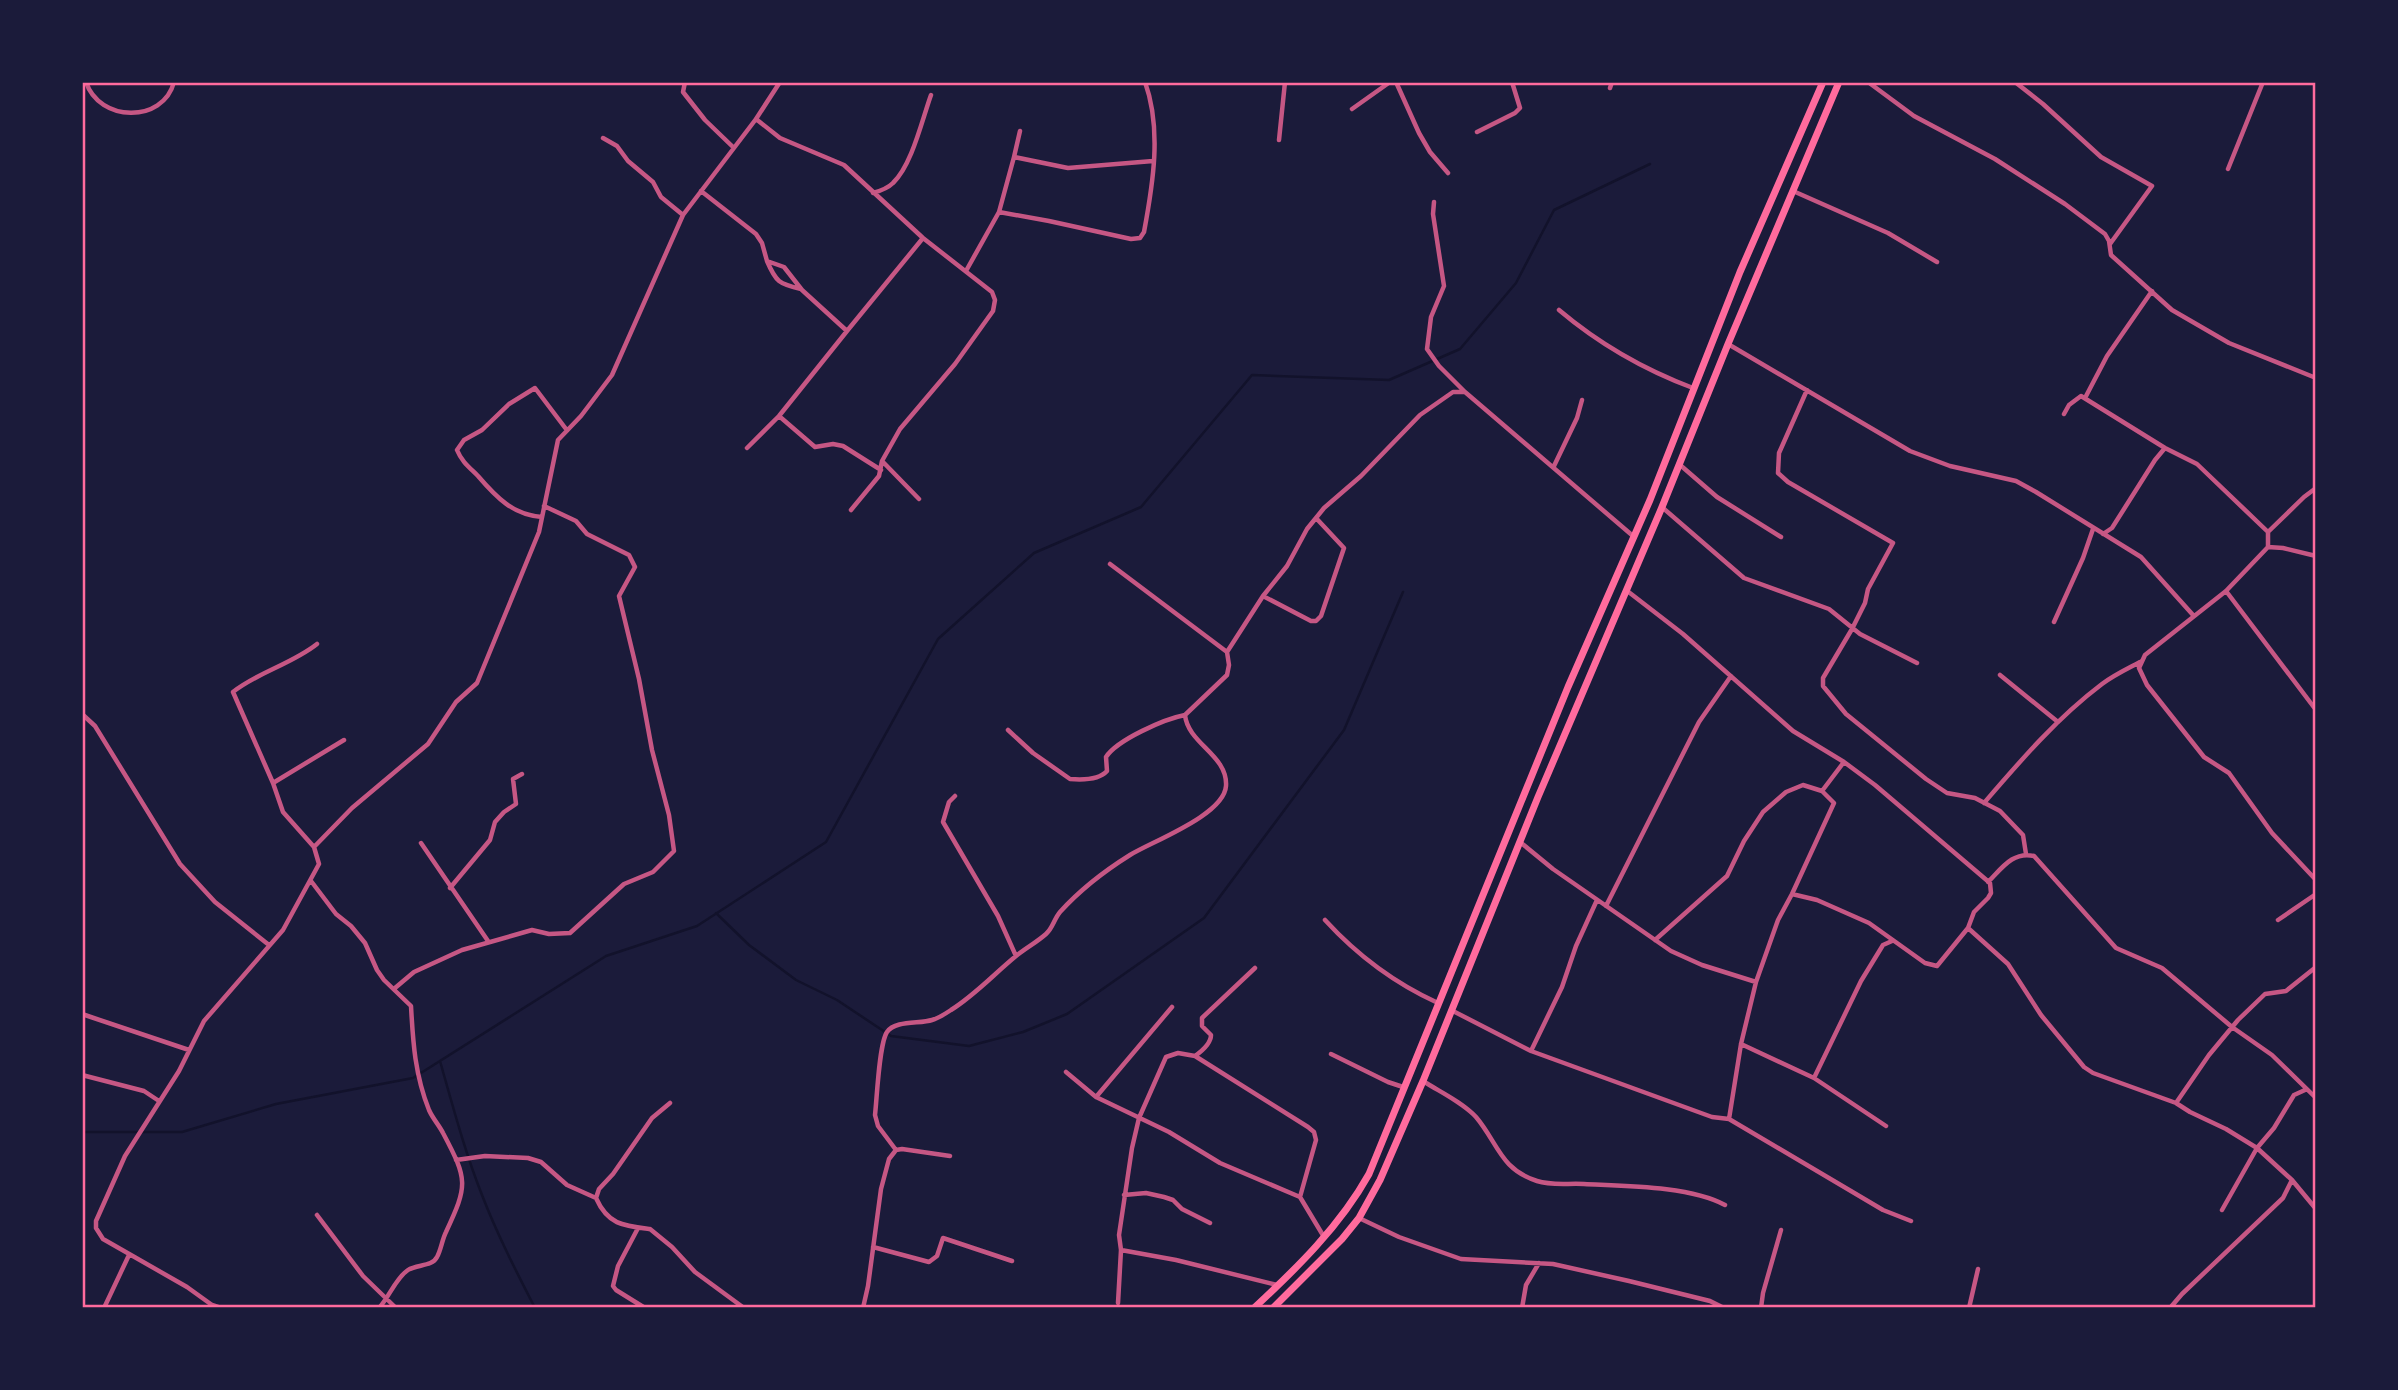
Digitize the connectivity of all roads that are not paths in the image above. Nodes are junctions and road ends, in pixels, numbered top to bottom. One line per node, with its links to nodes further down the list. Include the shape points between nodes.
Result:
1 (86, 82): 2 (street, via 102,104 132,115 164,100)
2 (174, 82)
3 (685, 82): 23 (street, via 683,92)
4 (780, 82): 18 (street)
5 (1145, 82): 25 (street)
6 (1285, 82): 22 (street)
7 (1390, 82): 17 (street)
8 (1396, 82): 27 (street, via 1419,133)
9 (1512, 82): 20 (street, via 1520,108)
10 (1839, 82): 29 (main road)
11 (1845, 82): 12 (street)
12 (1868, 82): 35 (street, via 1914,116 1995,159 2064,204 2105,234)
13 (2015, 82): 35 (street, via 2101,157 2152,186)
14 (2263, 82): 26 (street)
15 (1821, 83): 39 (main road)
16 (931, 96): 30 (street, via 898,177 892,185)
17 (1352, 109)
18 (756, 120): 23 (street); 30 (street, via 780,138 844,165)
19 (1020, 131): 24 (street)
20 (1477, 132)
21 (603, 138): 33 (street, via 617,146)
22 (1279, 140)
23 (733, 147): 28 (street)
24 (1014, 157): 25 (street, via 1068,168); 32 (street)
25 (1153, 161): 32 (street, via 1152,188 1140,238)
26 (2228, 169)
27 (1448, 173)
28 (701, 191): 33 (street); 36 (street, via 756,234)
29 (1792, 191): 37 (street, via 1888,233); 40 (main road)
30 (872, 193): 34 (street)
31 (1434, 202): 49 (street, via 1444,286 1431,317 1427,349)
32 (999, 212): 38 (street)
33 (683, 215): 54 (street, via 612,375)
34 (923, 238): 38 (street); 44 (street)
35 (2110, 245): 42 (street, via 2111,256)
36 (767, 261): 41 (street, via 784,267); 41 (street, via 780,283)
37 (1937, 262)
38 (965, 271): 57 (street, via 992,292 993,311 900,429)
39 (1740, 272): 40 (main road); 47 (main road)
40 (1756, 278): 45 (main road)
41 (802, 290): 44 (street)
42 (2152, 292): 46 (street, via 2172,310 2229,343); 50 (street, via 2107,356)
43 (1559, 310): 47 (street, via 1587,334 1663,377)
44 (847, 331): 53 (street)
45 (1728, 344): 48 (street); 58 (main road)
46 (2316, 378)
47 (1693, 388): 71 (main road)
48 (1807, 390): 68 (street, via 1910,451 1950,466 2016,481); 81 (street, via 1779,453 1778,473 1893,543 1867,589)
49 (1465, 392): 59 (street); 67 (street, via 1453,393 1420,415)
50 (2085, 398): 52 (street, via 2076,398); 56 (street)
51 (1582, 400): 59 (street)
52 (2064, 414)
53 (779, 416): 55 (street); 60 (street, via 815,447 843,446)
54 (566, 429): 63 (street, via 558,440); 66 (street, via 535,388 509,404 457,450 500,501 526,516)
55 (747, 448)
56 (2165, 448): 69 (street, via 2197,464); 70 (street, via 2112,528)
57 (882, 461): 60 (street); 62 (street)
58 (1678, 464): 64 (main road); 72 (street, via 1717,497)
59 (1554, 466): 71 (street)
60 (881, 470): 65 (street)
61 (2316, 488): 69 (street)
62 (919, 499)
63 (544, 506): 66 (street); 118 (street, via 629,555 635,568 619,596 674,851 653,872 624,884 570,933 532,930)
64 (1662, 507): 76 (main road); 81 (street, via 1744,578 1829,609)
65 (851, 510)
66 (542, 517): 102 (street, via 477,683 456,702 428,744)
67 (1316, 518): 78 (street); 78 (street, via 1344,548 1321,616 1311,621)
68 (2093, 529): 70 (street); 80 (street)
69 (2268, 532): 73 (street)
70 (2103, 534): 79 (street, via 2141,557)
71 (1633, 536): 126 (main road)
72 (1781, 537)
73 (2268, 547): 74 (street); 77 (street)
74 (2316, 556)
75 (1110, 565): 83 (street)
76 (1625, 590): 87 (street); 100 (main road)
77 (2226, 591): 79 (street); 88 (street)
78 (1263, 596): 83 (street)
79 (2193, 615): 84 (street)
80 (2054, 621)
81 (1852, 629): 85 (street); 99 (street, via 1823,678 1829,695 1926,779 1947,793)
82 (317, 644): 96 (street, via 233,692)
83 (1227, 652): 90 (street, via 1227,675)
84 (2140, 661): 91 (street, via 2104,682); 105 (street, via 2147,685 2204,757 2229,773 2272,833)
85 (1917, 663)
86 (2000, 675): 91 (street)
87 (1731, 676): 94 (street, via 1793,731); 111 (street, via 1699,722)
88 (2316, 710)
89 (82, 714): 119 (street, via 95,726 180,864 215,902)
90 (1185, 715): 92 (street, via 1112,749 1101,777 1070,779); 121 (street, via 1186,727 1224,769 1224,796 1187,825 1110,870 1060,913 1044,936)
91 (2058, 722): 99 (street)
92 (1008, 730)
93 (344, 740): 96 (street)
94 (1844, 762): 97 (street); 106 (street)
95 (522, 774): 107 (street, via 513,779 516,804 495,822 490,840)
96 (273, 783): 102 (street, via 283,812)
97 (1822, 791): 108 (street, via 1834,803); 116 (street, via 1803,785 1786,792 1763,812 1727,876)
98 (955, 796): 121 (street, via 943,822)
99 (1984, 803): 103 (street, via 2016,826 2023,835)
100 (1520, 842): 110 (street); 128 (main road)
101 (421, 843): 107 (street)
102 (314, 847): 104 (street, via 319,864)
103 (2026, 854): 106 (street, via 2014,857); 130 (street, via 2042,863 2116,948 2162,968)
104 (311, 880): 119 (street); 125 (street, via 365,943 377,970)
105 (2316, 880)
106 (1988, 882): 114 (street, via 1991,893 1974,912)
107 (450, 888): 118 (street)
108 (1792, 894): 115 (street, via 1817,900); 124 (street)
109 (2316, 894): 113 (street)
110 (1597, 900): 111 (street); 133 (street)
111 (1606, 906): 116 (street)
112 (1325, 920): 126 (street, via 1359,955)
113 (2278, 920)
114 (1968, 928): 117 (street, via 1937,966); 146 (street, via 2008,964 2041,1015 2084,1067)
115 (1881, 932): 117 (street); 120 (street)
116 (1655, 940): 124 (street, via 1702,965)
117 (1893, 941): 120 (street)
118 (488, 942): 125 (street, via 414,972)
119 (269, 945): 132 (street, via 204,1021)
120 (1884, 945): 138 (street, via 1861,981)
121 (1016, 956): 153 (street, via 950,1011 934,1020 888,1030 875,1115)
122 (2316, 967): 130 (street, via 2286,991 2265,994)
123 (1255, 968): 135 (street, via 1202,1017 1211,1039)
124 (1756, 982): 131 (street)
125 (395, 988): 155 (street, via 411,1006 422,1091)
126 (1438, 1003): 140 (main road)
127 (1172, 1007): 142 (street)
128 (1451, 1010): 133 (street); 139 (main road)
129 (82, 1014): 132 (street)
130 (2232, 1027): 141 (street, via 2272,1055); 146 (street)
131 (1741, 1044): 138 (street); 150 (street)
132 (188, 1050): 144 (street)
133 (1531, 1051): 150 (street, via 1712,1117)
134 (1331, 1055): 140 (street)
135 (1195, 1056): 149 (street, via 1178,1053 1166,1057); 158 (street, via 1314,1132 1316,1140)
136 (1066, 1072): 142 (street)
137 (82, 1075): 144 (street, via 144,1091)
138 (1814, 1078): 151 (street)
139 (1423, 1081): 148 (main road); 160 (street, via 1466,1108 1506,1163 1535,1181 1645,1187 1712,1198)
140 (1403, 1087): 147 (main road)
141 (2305, 1090): 143 (street); 152 (street, via 2294,1095)
142 (1096, 1097): 149 (street)
143 (2316, 1098)
144 (159, 1101): 172 (street, via 125,1156 96,1221 99,1234)
145 (670, 1103): 159 (street, via 652,1118)
146 (2176, 1103): 152 (street)
147 (1393, 1111): 148 (main road); 169 (main road, via 1363,1185)
148 (1408, 1117): 164 (main road)
149 (1139, 1118): 157 (street); 158 (street, via 1220,1163)
150 (1729, 1119): 165 (street)
151 (1886, 1126)
152 (2257, 1148): 156 (street); 162 (street)
153 (897, 1150): 154 (street); 170 (street, via 881,1189)
154 (950, 1156)
155 (456, 1160): 159 (street, via 528,1158); 177 (street, via 464,1186 437,1258 408,1270)
156 (2292, 1180): 161 (street); 194 (street, via 2283,1198)
157 (1124, 1195): 166 (street, via 1164,1197); 171 (street)
158 (1300, 1197): 169 (street)
159 (596, 1198): 167 (street, via 608,1217)
160 (1726, 1205)
161 (2316, 1209)
162 (2221, 1210)
163 (317, 1215): 177 (street, via 363,1276)
164 (1359, 1218): 174 (street, via 1461,1259); 189 (main road)
165 (1911, 1222)
166 (1210, 1223)
167 (637, 1230): 185 (street, via 613,1286); 186 (street, via 650,1229 695,1272)
168 (1781, 1230): 192 (street)
169 (1324, 1237): 176 (main road)
170 (873, 1247): 173 (street, via 929,1262 937,1256 941,1239 946,1238); 187 (street)
171 (1121, 1250): 176 (street); 178 (street)
172 (129, 1255): 180 (street); 181 (street)
173 (1012, 1261)
174 (1539, 1263): 179 (street, via 1629,1281); 190 (street, via 1526,1285)
175 (1978, 1269): 193 (street)
176 (1278, 1285): 188 (main road)
177 (387, 1299): 183 (street); 184 (street)
178 (1118, 1303)
179 (1709, 1305): 191 (street)
180 (212, 1306): 182 (street)
181 (104, 1308)
182 (221, 1308)
183 (379, 1308)
184 (396, 1308)
185 (645, 1308)
186 (744, 1308)
187 (863, 1308)
188 (1254, 1308)
189 (1273, 1308)
190 (1522, 1308)
191 (1724, 1308)
192 (1761, 1308)
193 (1969, 1308)
194 (2171, 1308)

